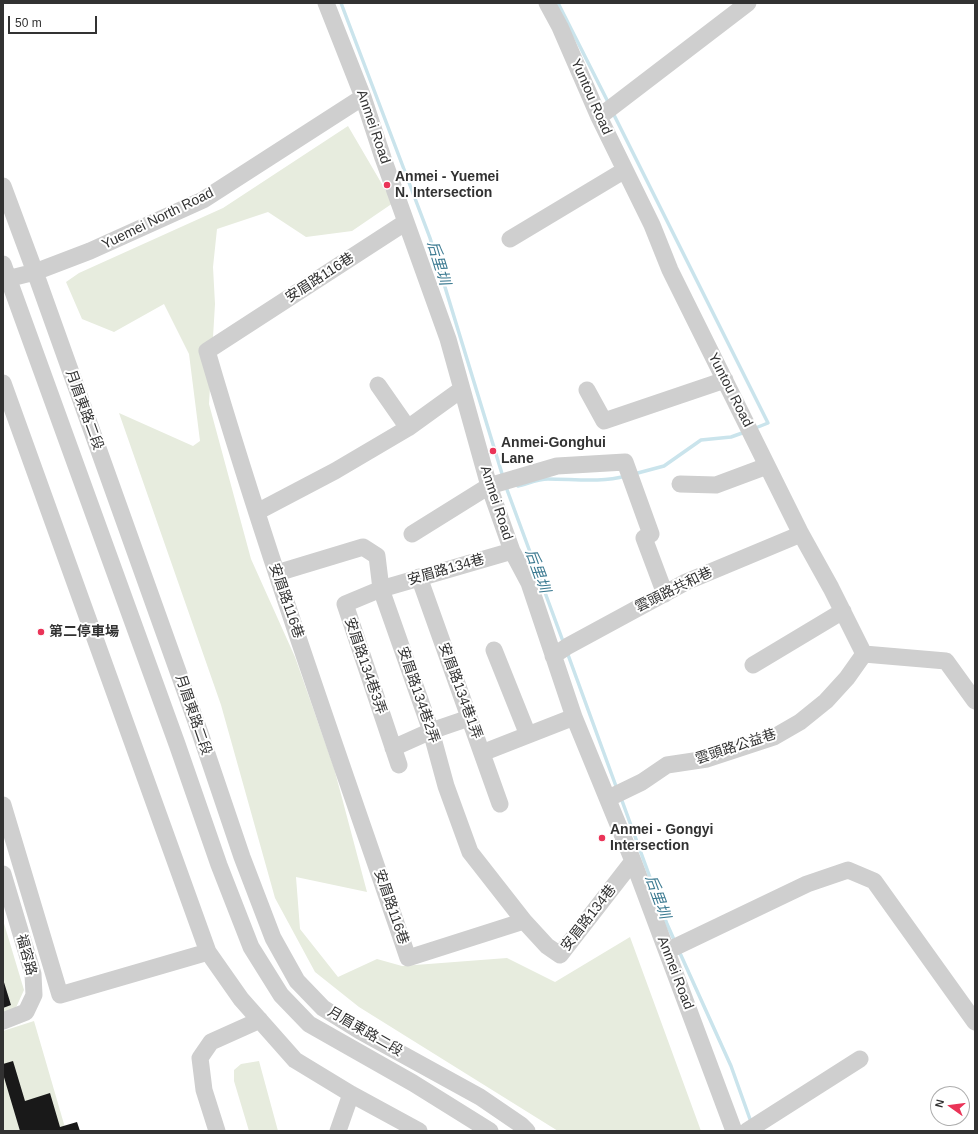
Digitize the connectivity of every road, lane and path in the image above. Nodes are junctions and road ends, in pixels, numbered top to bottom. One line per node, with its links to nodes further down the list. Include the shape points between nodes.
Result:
1 (326, 3): 4 (street, Anmei Road)
2 (547, 3): 5 (street, Yuntou Road)
3 (748, 3): 5 (street)
4 (363, 97): 8 (street, Anmei Road); 10 (street, Yuemei North Road, via 203,200 90,251)
5 (599, 117): 6 (street, Yuntou Road)
6 (625, 170): 9 (street); 12 (street, Yuntou Road, via 652,225 670,270)
7 (3, 186): 10 (street, 月眉東路二段)
8 (406, 222): 15 (street, Anmei Road, via 448,339); 21 (street, 安眉路116巷, via 207,351)
9 (510, 239)
10 (35, 272): 11 (street, Yuemei North Road); 59 (street, 月眉東路二段, via 242,857 273,938 297,981 323,1008 480,1097)
11 (5, 274): 58 (street, 月眉東路二段, via 251,947 281,995 309,1024 413,1083)
12 (725, 380): 16 (street, via 604,421); 18 (street, Yuntou Road)
13 (3, 383): 49 (street)
14 (378, 385): 17 (street)
15 (462, 389): 17 (street); 20 (street, Anmei Road)
16 (587, 390)
17 (408, 428): 21 (street, via 335,471)
18 (768, 466): 19 (street, via 716,484); 23 (street, Yuntou Road)
19 (680, 484)
20 (489, 486): 22 (street); 24 (street, Anmei Road); 28 (street, via 557,466 625,462 651,534 644,538)
21 (257, 512): 25 (street, 安眉路116巷)
22 (412, 534)
23 (801, 534): 28 (street, 雲頭路共和巷, via 686,582); 29 (street, Yuntou Road)
24 (512, 551): 26 (street, 安眉路134巷); 32 (street, Anmei Road, via 529,583)
25 (277, 573): 27 (street, 安眉路134巷2弄, via 363,547 377,556); 47 (street, 安眉路116巷, via 408,958)
26 (419, 577): 27 (street, 安眉路134巷); 36 (street, 安眉路134巷1弄)
27 (381, 589): 37 (street, 安眉路134巷2弄); 39 (street, 安眉路134巷3弄, via 345,604)
28 (665, 594): 32 (street, 雲頭路共和巷)
29 (843, 611): 31 (street, Yuntou Road); 33 (street)
30 (494, 650): 38 (street)
31 (864, 654): 34 (street, via 946,661); 42 (street, 雲頭路公益巷, via 826,701 800,722 774,737 707,759 667,766 642,782)
32 (553, 656): 35 (street, Anmei Road)
33 (753, 664)
34 (975, 701)
35 (574, 717): 38 (street); 42 (street, Anmei Road)
36 (469, 718): 37 (street); 40 (street, 安眉路134巷1弄)
37 (431, 731): 39 (street); 47 (street, 安眉路134巷2弄, via 446,786 470,852)
38 (528, 735): 40 (street)
39 (393, 748): 41 (street, 安眉路134巷3弄)
40 (482, 753): 43 (street, 安眉路134巷1弄)
41 (399, 765)
42 (608, 798): 45 (street, Anmei Road)
43 (500, 804)
44 (3, 805): 49 (street, via 60,995)
45 (633, 861): 47 (street, 安眉路134巷, via 560,955 547,946); 48 (street, Anmei Road)
46 (3, 874): 51 (street, 福容路, via 33,974 34,995 26,1012)
47 (524, 921)
48 (667, 951): 52 (street, via 807,884 848,870 874,881); 60 (street, Anmei Road)
49 (208, 952): 50 (street)
50 (260, 1020): 54 (street, via 295,1060); 55 (street, via 210,1042 200,1058 204,1090)
51 (3, 1022)
52 (975, 1022)
53 (860, 1059): 61 (street)
54 (351, 1094): 56 (street); 57 (street)
55 (217, 1131)
56 (338, 1131)
57 (419, 1131)
58 (490, 1131)
59 (527, 1131)
60 (734, 1131)
61 (747, 1131)

